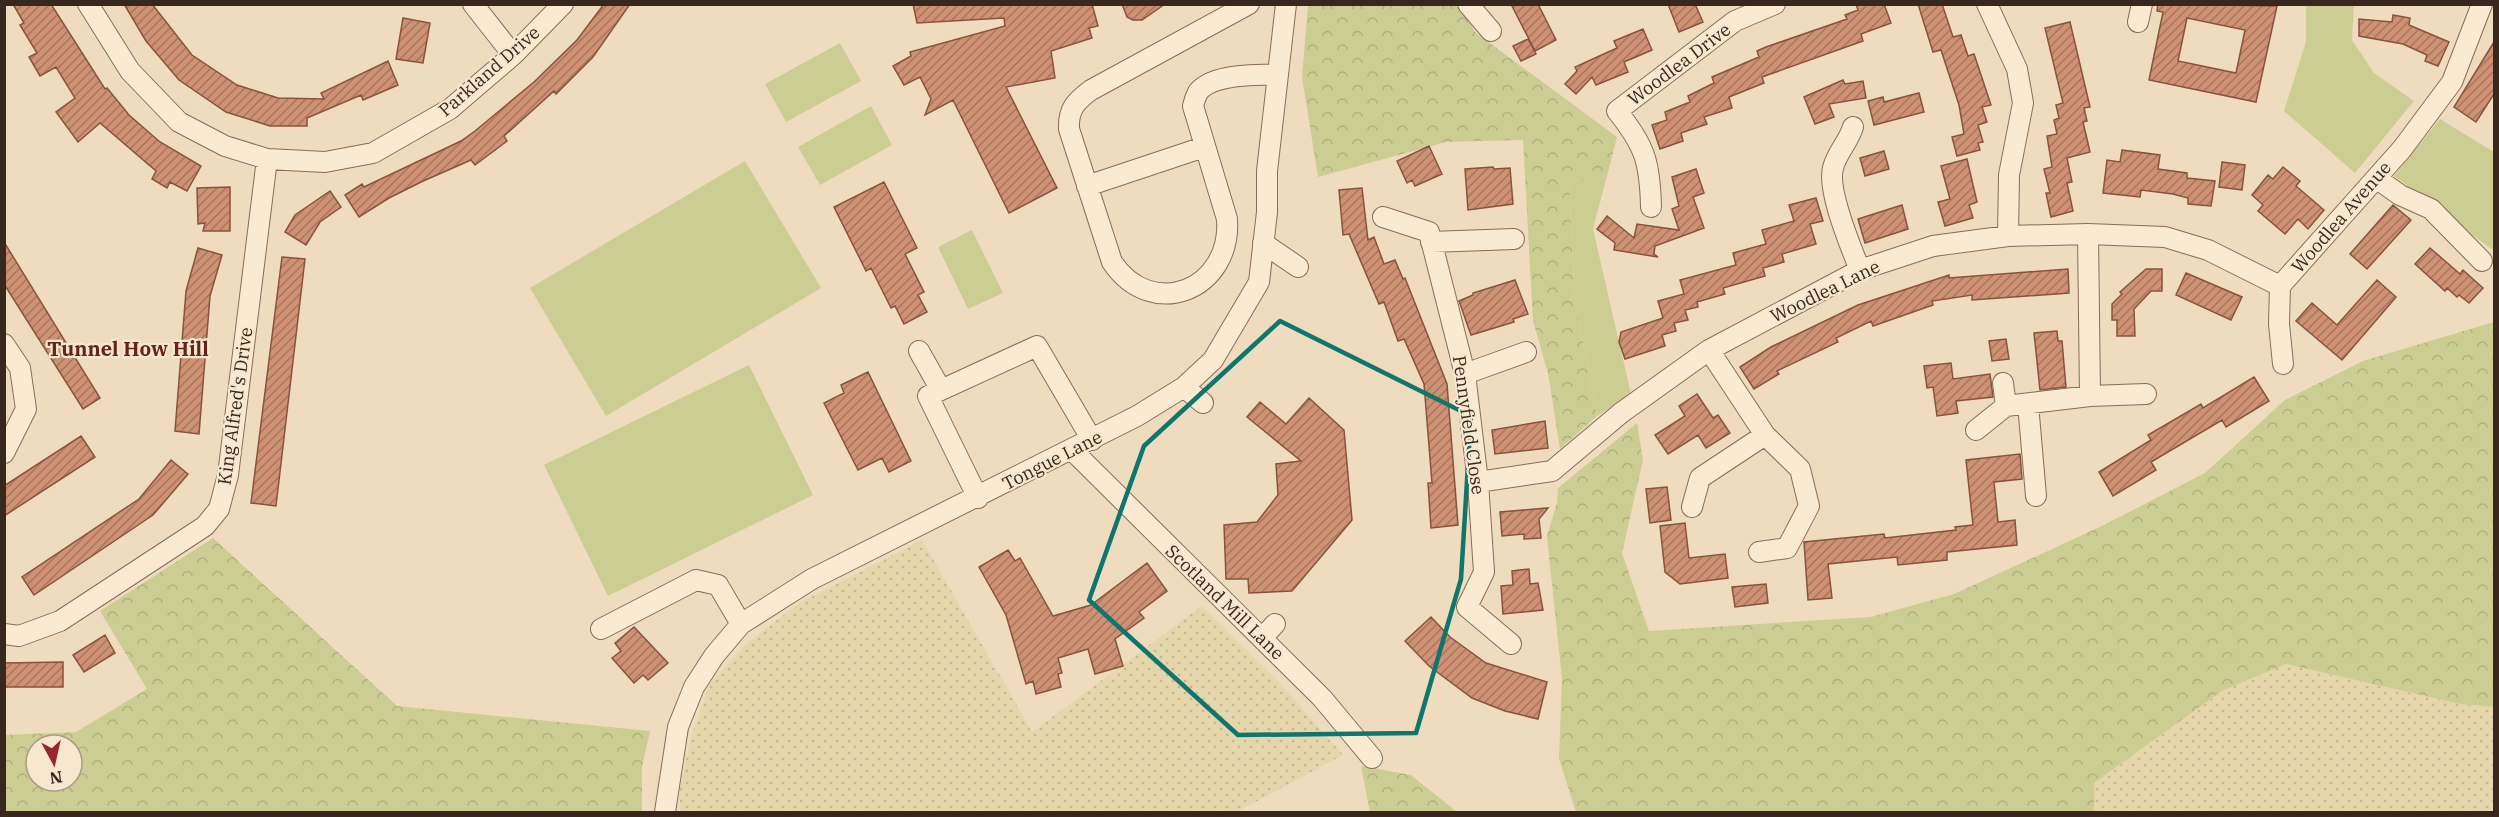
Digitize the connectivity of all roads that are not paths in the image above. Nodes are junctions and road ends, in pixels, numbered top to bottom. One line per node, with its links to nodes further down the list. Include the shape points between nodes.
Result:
1 (88, 4): 16 (street, Parkland Drive, via 130,71 179,122 225,146)
2 (473, 4): 12 (street)
3 (563, 4): 12 (street, Parkland Drive)
4 (1249, 4): 18 (street, via 1076,101 1068,115 1069,129)
5 (1286, 4): 13 (street, Tongue Lane)
6 (1468, 4): 11 (street)
7 (1775, 4): 10 (street, Woodlea Drive)
8 (1987, 4): 22 (street, via 2017,69 2023,103 2009,174)
9 (2482, 4): 17 (street, Woodlea Avenue, via 2452,82)
10 (1731, 13): 19 (street, Woodlea Drive, via 1617,111 1638,136 1646,157)
11 (1491, 31)
12 (513, 55): 16 (street, Parkland Drive, via 450,109 373,153 325,162)
13 (1278, 75): 15 (street, via 1232,78 1199,91 1193,106); 25 (street, Tongue Lane)
14 (1853, 127): 28 (street, via 1832,169 1843,228)
15 (1204, 147): 18 (street); 18 (street, via 1227,219 1228,238 1223,257 1211,274 1193,286 1169,294 1151,292 1121,276 1112,262)
16 (267, 159): 56 (street, King Alfred's Drive, via 228,475 219,509 205,526 60,621 19,636)
17 (2376, 178): 26 (street, via 2400,195 2431,209); 29 (street, Woodlea Avenue)
18 (1087, 186)
19 (1650, 207)
20 (1383, 217): 24 (street, via 1429,232)
21 (2088, 234): 22 (street, Woodlea Lane); 29 (street, Woodlea Lane, via 2165,237 2208,250); 40 (street)
22 (2008, 236): 28 (street, Woodlea Lane, via 1933,246)
23 (1514, 239): 24 (street)
24 (1431, 242): 35 (street, Pennyfield Close)
25 (1263, 243): 27 (street); 37 (street, Tongue Lane, via 1259,282 1241,315 1214,360)
26 (2482, 261)
27 (1298, 267)
28 (1860, 270): 31 (street, Woodlea Lane)
29 (2280, 286): 34 (street)
30 (4, 344): 48 (street, via 20,368 26,409)
31 (1709, 350): 45 (street); 49 (street, Woodlea Lane, via 1621,413 1552,471)
32 (919, 351): 38 (street)
33 (1526, 352): 35 (street)
34 (2283, 364)
35 (1465, 374): 49 (street, Pennyfield Close)
36 (2003, 383): 43 (street)
37 (1184, 387): 41 (street); 46 (street, Tongue Lane)
38 (940, 390): 46 (street, via 1037,345); 51 (street, via 928,396)
39 (2146, 394): 40 (street)
40 (2090, 396): 42 (street)
41 (1203, 403)
42 (2028, 404): 43 (street); 50 (street)
43 (2006, 406): 44 (street)
44 (1976, 430)
45 (1765, 435): 52 (street, via 1700,478); 53 (street, via 1800,469 1809,506 1788,548)
46 (1092, 440): 47 (street, Tongue Lane)
47 (1072, 450): 51 (street, Tongue Lane); 58 (street, Scotland Mill Lane, via 1268,631)
48 (4, 453)
49 (1478, 482): 57 (street, Pennyfield Close, via 1484,572 1467,607)
50 (2036, 496)
51 (978, 498): 54 (street, Tongue Lane, via 812,579)
52 (1692, 507)
53 (1759, 552)
54 (741, 624): 55 (street, via 718,585 696,580); 59 (street, Tongue Lane, via 694,687 678,727)
55 (601, 629)
56 (4, 634)
57 (1511, 644)
58 (1372, 758)
59 (665, 813)

